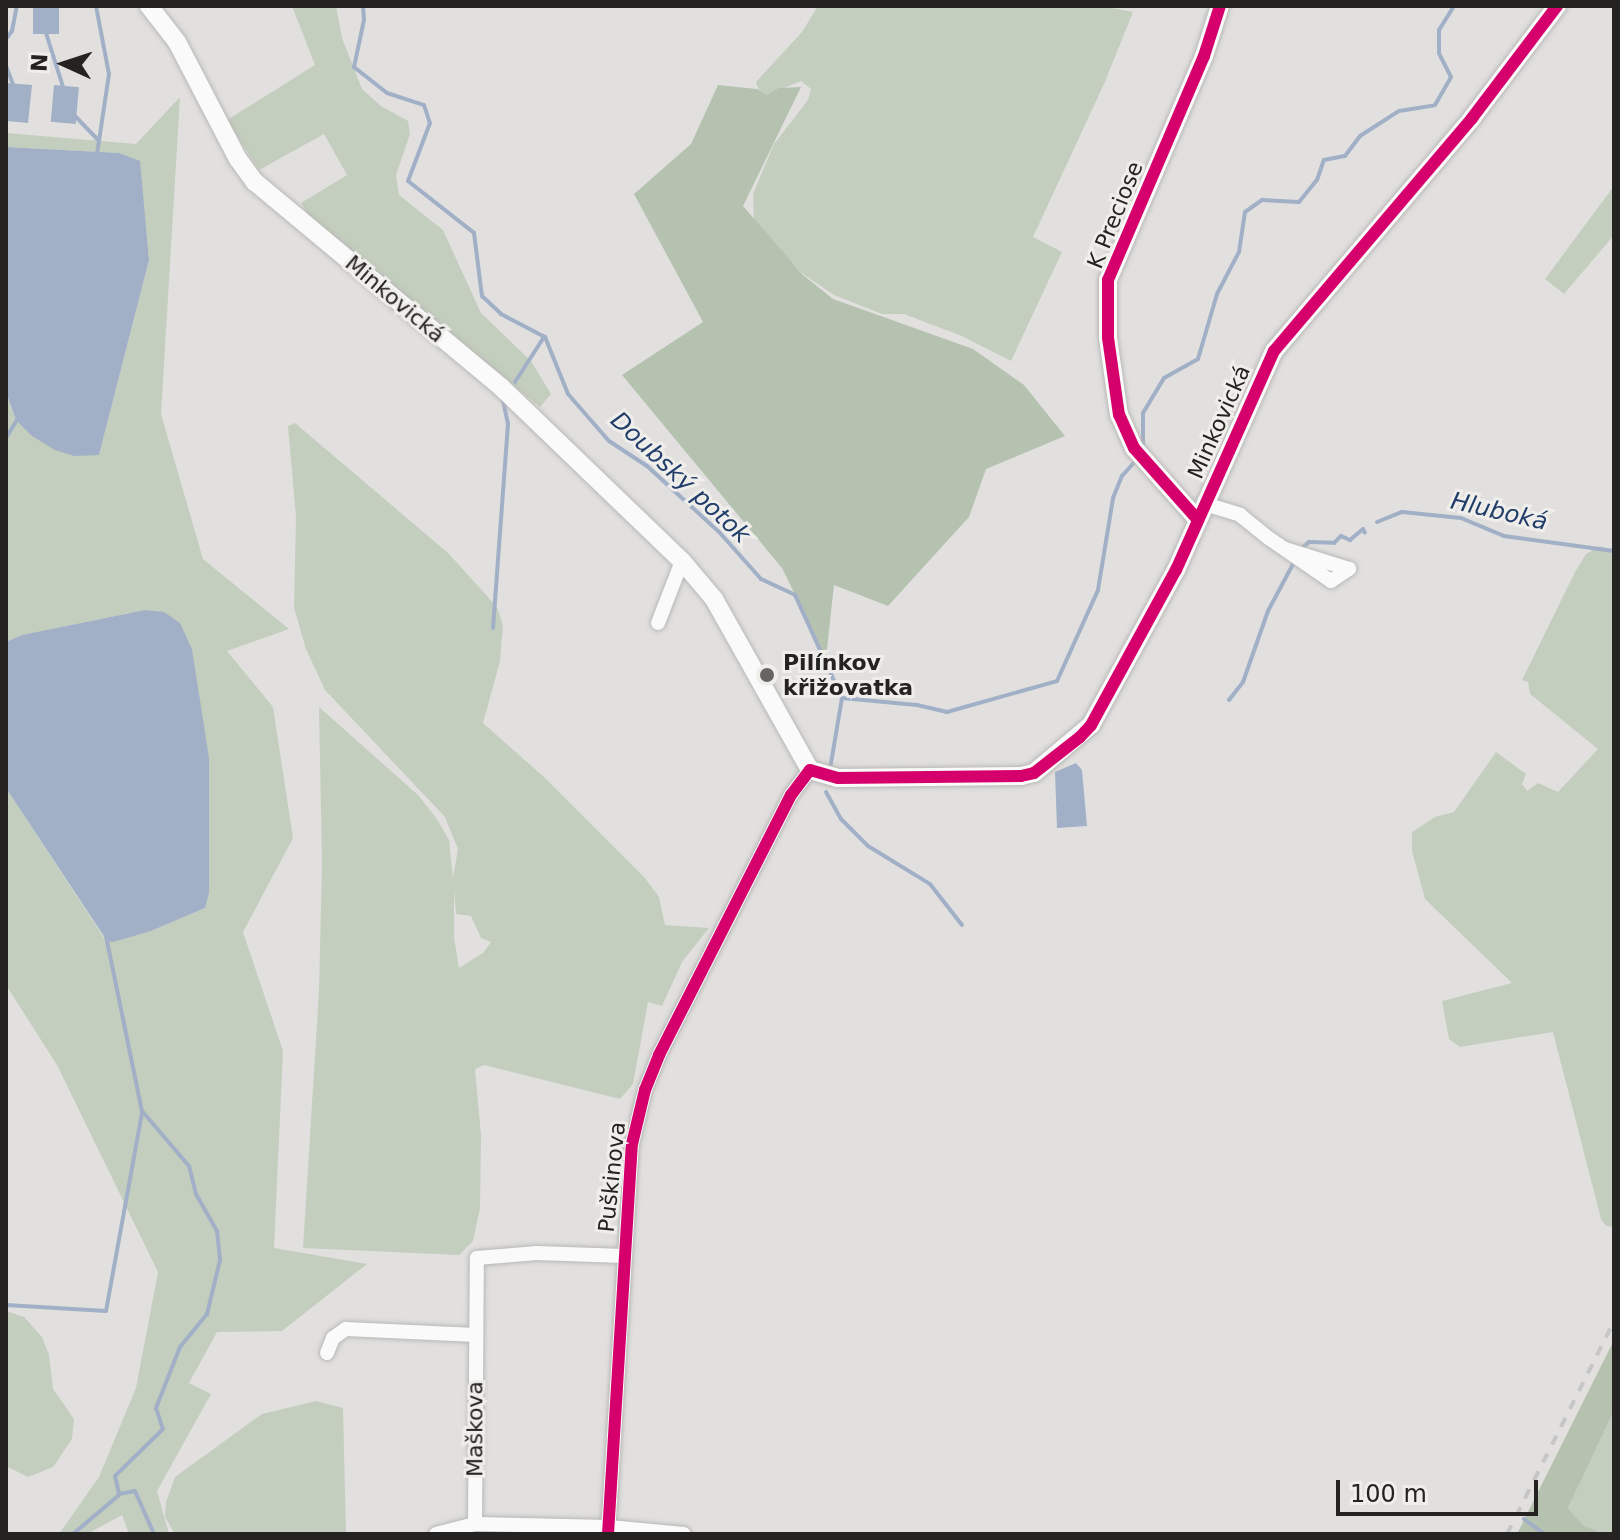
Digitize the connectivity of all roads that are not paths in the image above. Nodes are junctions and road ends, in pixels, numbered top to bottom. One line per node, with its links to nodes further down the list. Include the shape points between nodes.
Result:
1 (149, 6): 6 (street, Minkovická, via 177,42 255,182 501,387)
2 (1220, 6): 4 (street, K Preciose, via 1204,56 1108,280 1108,338 1119,415 1140,455)
3 (1557, 6): 4 (street, Minkovická, via 1472,118 1283,338)
4 (1202, 512): 5 (street, Minkovická, via 1240,515); 8 (street, Minkovická, via 1091,725 1034,773 838,778)
5 (1285, 549)
6 (682, 561): 7 (street); 8 (street, Minkovická, via 714,599)
7 (658, 623)
8 (810, 770): 9 (street, Puškinova, via 791,795 645,1090 632,1144)
9 (624, 1256): 10 (street, Maškova, via 537,1253 477,1258); 13 (street, Puškinova)
10 (476, 1335): 11 (street, via 346,1329 333,1338); 12 (street, Maškova)
11 (327, 1353)
12 (475, 1524): 13 (street); 14 (street)
13 (608, 1531): 15 (street)
14 (436, 1534)
15 (684, 1534)

